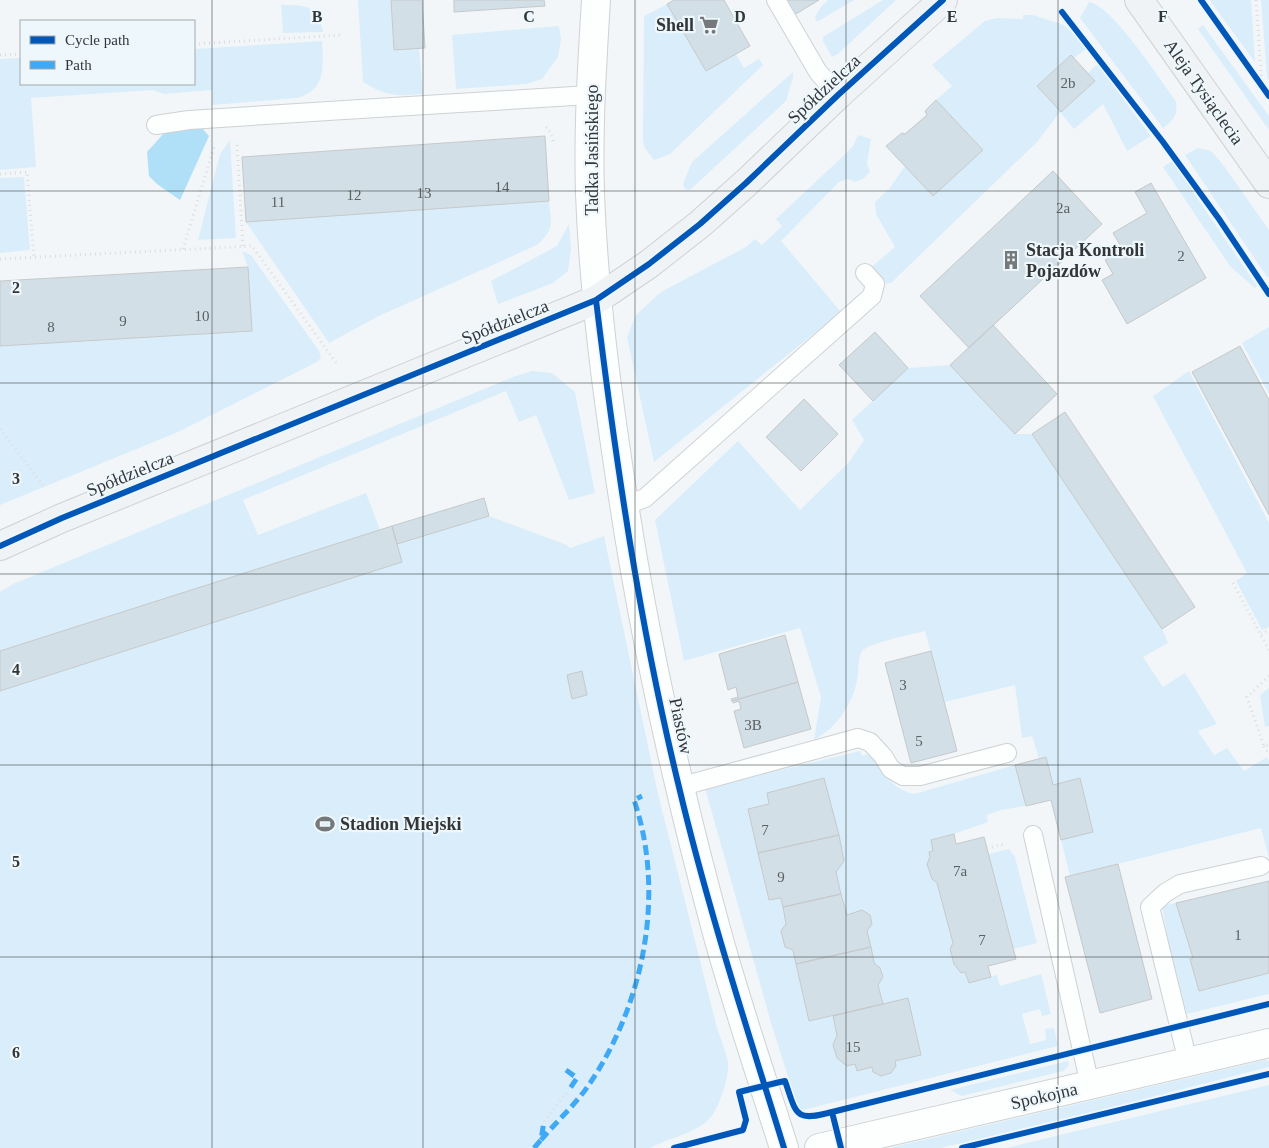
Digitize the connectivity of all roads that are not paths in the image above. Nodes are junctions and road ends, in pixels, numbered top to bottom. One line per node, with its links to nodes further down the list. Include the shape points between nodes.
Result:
1 (596, 0): 5 (street, Tadka Jasińskiego)
2 (943, 0): 6 (street, Spółdzielcza)
3 (1139, 0): 8 (street, Aleja Tysiąclecia)
4 (783, 6): 6 (lane, via 818,72)
5 (590, 95): 7 (lane); 10 (street, Tadka Jasińskiego, via 590,190)
6 (838, 95): 10 (street, Spółdzielcza, via 690,232)
7 (156, 124)
8 (1269, 184)
9 (865, 273): 11 (lane, via 875,284 872,296 645,498)
10 (596, 300): 11 (street, Piastów); 12 (street, Spółdzielcza)
11 (624, 506): 14 (street, Piastów)
12 (0, 546)
13 (1007, 753): 14 (lane, via 920,776 903,776 891,769 870,742 858,738)
14 (679, 787): 20 (street, Piastów, via 716,931)
15 (1032, 835): 19 (lane)
16 (1261, 866): 18 (lane, via 1180,884 1150,907)
17 (1269, 1043): 18 (street, Spokojna)
18 (1188, 1062): 19 (street, Spokojna)
19 (1090, 1085): 21 (street, Spokojna)
20 (784, 1148)
21 (818, 1148)

